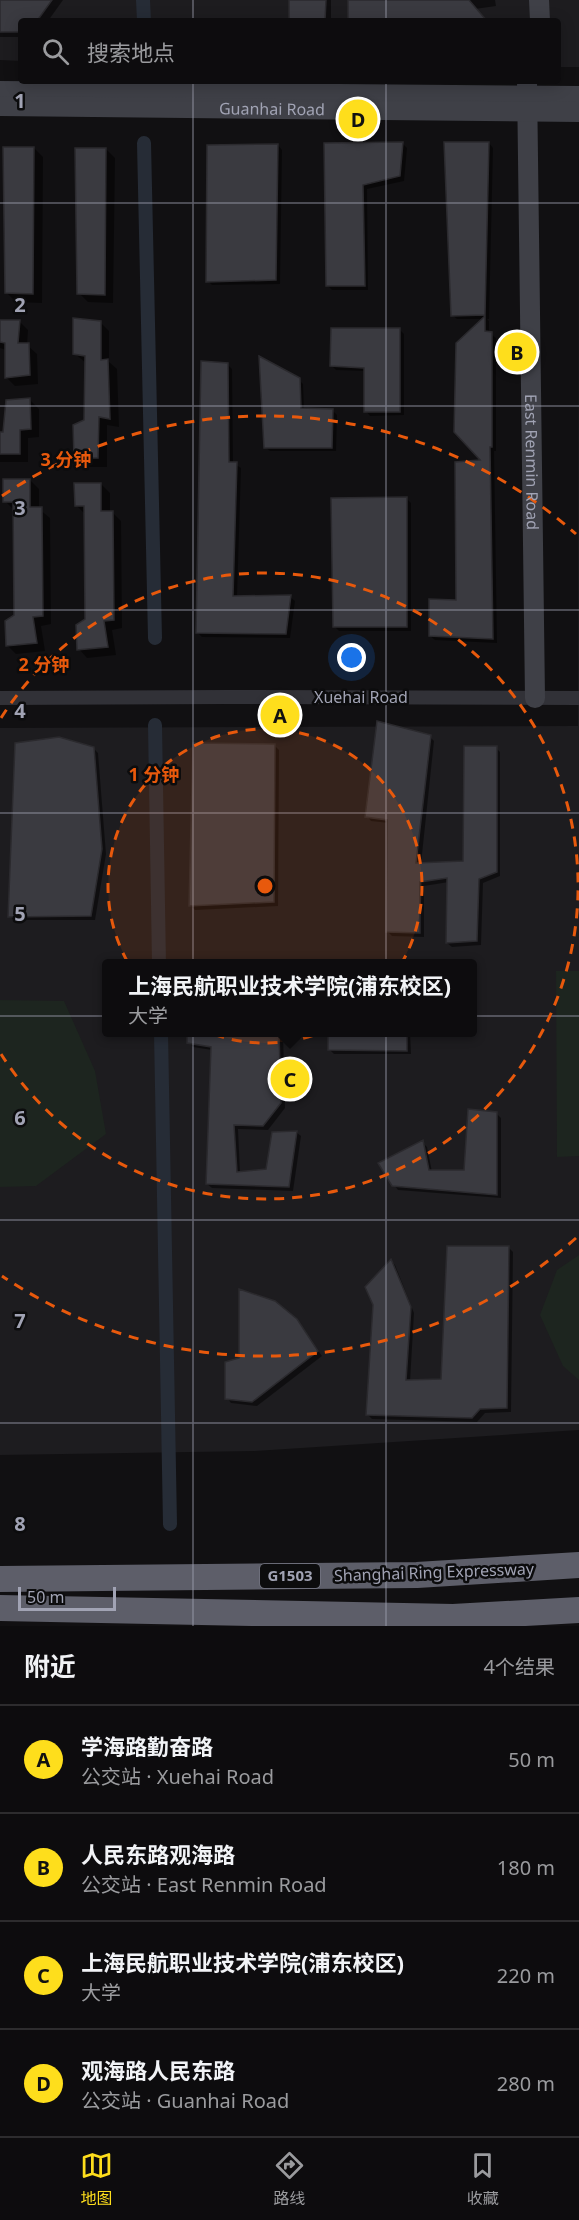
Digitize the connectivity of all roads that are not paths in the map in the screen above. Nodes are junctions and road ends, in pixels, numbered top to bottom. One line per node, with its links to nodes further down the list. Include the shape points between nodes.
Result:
1 (526, 0): 3 (main road)
2 (539, 0): 4 (main road)
3 (526, 18)
4 (540, 18)
5 (0, 91): 6 (main road, Guanhai Road)
6 (534, 96): 7 (main road, Guanhai Road); 8 (main road, Guanhai Road); 9 (main road, Guanhai Road); 11 (main road, East Renmin Road)
7 (579, 96)
8 (0, 106)
9 (579, 112)
10 (0, 698): 11 (street, Xuehai Road)
11 (541, 698): 12 (street, Xuehai Road)
12 (579, 698)
13 (579, 1565): 14 (highway, Shanghai Ring Expressway / G1503, via 417,1575)
14 (0, 1579)
15 (0, 1608): 16 (highway, via 453,1617)
16 (579, 1611)

